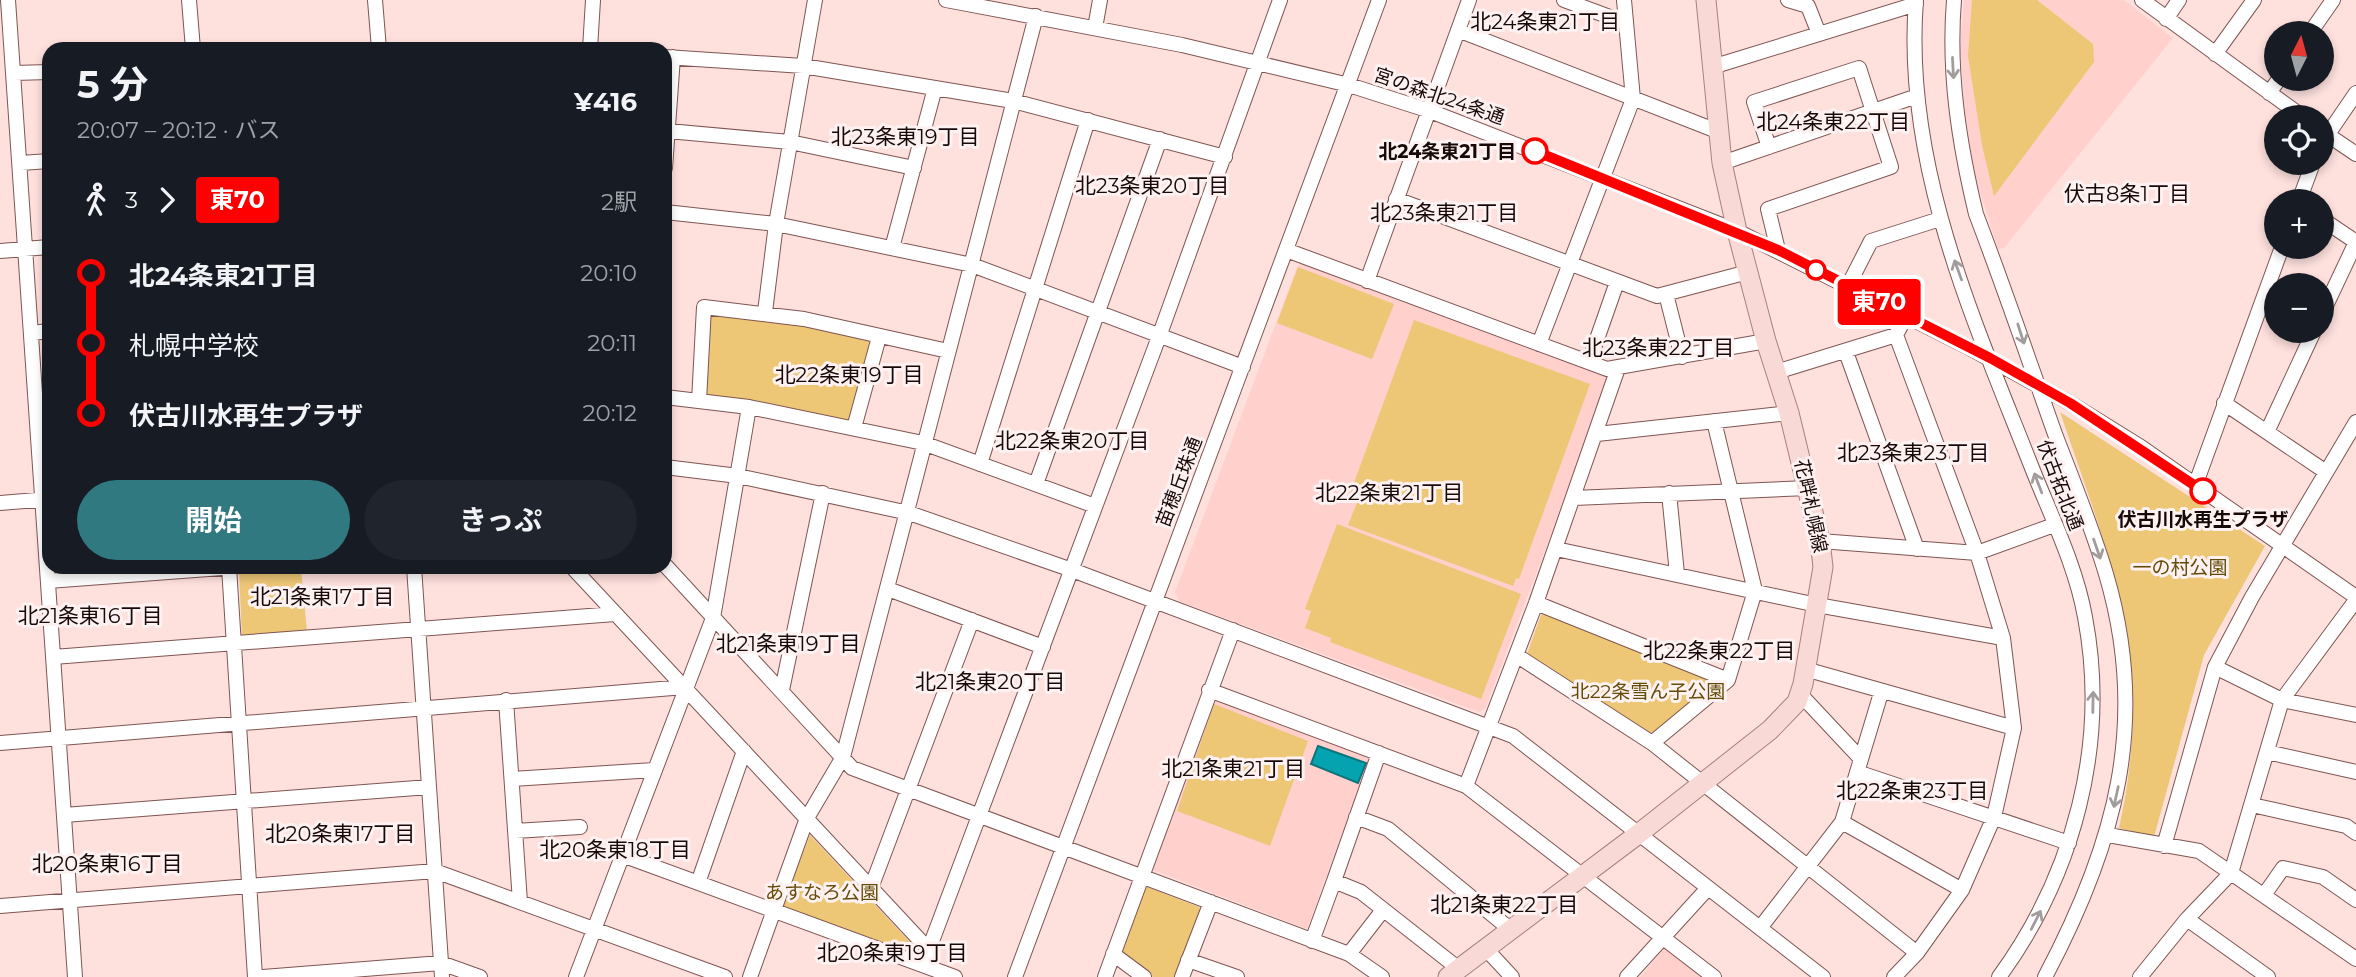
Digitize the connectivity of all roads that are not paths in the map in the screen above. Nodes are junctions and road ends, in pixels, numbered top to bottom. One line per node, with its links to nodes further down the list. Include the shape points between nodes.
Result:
1 (8, 0): 37 (street)
2 (190, 0): 28 (street)
3 (375, 0): 29 (street)
4 (593, 0): 30 (street)
5 (815, 0): 34 (street)
6 (946, 0): 21 (street, 宮の森北24条通)
7 (1100, 0): 25 (street)
8 (1280, 0): 33 (street)
9 (1379, 0): 38 (street, 苗穂丘珠通)
10 (1469, 0): 26 (street)
11 (1564, 0): 24 (street)
12 (1625, 0): 24 (street)
13 (1706, 0): 35 (main road, 花畔札幌線)
14 (1788, 0): 27 (street, via 1808,6)
15 (1954, 0): 105 (street, 伏古拓北通, one-way to 105, via 1951,36 1962,156 1976,214)
16 (2142, 0): 22 (street)
17 (2179, 0): 22 (street)
18 (2254, 0): 31 (street)
19 (2333, 0): 23 (street)
20 (1916, 2): 27 (street); 42 (street, 伏古拓北通)
21 (1036, 16): 25 (street, 宮の森北24条通); 44 (street)
22 (2166, 19): 31 (street)
23 (2318, 21)
24 (1626, 23): 43 (street)
25 (1095, 28): 33 (street, 宮の森北24条通)
26 (1458, 30): 43 (street); 47 (street)
27 (1819, 34): 35 (street)
28 (193, 42)
29 (378, 42)
30 (590, 42)
31 (2215, 54): 40 (street)
32 (672, 57): 34 (street)
33 (1259, 64): 38 (street, 宮の森北24条通); 57 (street)
34 (803, 66): 39 (street); 54 (street)
35 (1712, 66): 51 (main road, 花畔札幌線)
36 (42, 72): 37 (street)
37 (14, 73): 59 (street)
38 (1349, 85): 47 (street, 宮の森北24条通); 73 (street, 苗穂丘珠通)
39 (935, 88): 44 (street); 61 (street)
40 (2269, 93): 45 (street)
41 (2356, 93): 49 (street)
42 (1917, 96): 46 (street); 65 (street, 伏古拓北通)
43 (1633, 99): 51 (street); 62 (street)
44 (1013, 101): 48 (street); 78 (street)
45 (2286, 105)
46 (1874, 110): 55 (street); 55 (street, via 1860,68 1754,102); 74 (street, via 1891,167 1768,209)
47 (1430, 111): 62 (street, 宮の森北24条通); 63 (street)
48 (1088, 120): 52 (street); 83 (street)
49 (2334, 121)
50 (672, 131): 54 (street)
51 (1717, 131): 60 (main road, 花畔札幌線)
52 (1160, 139): 57 (street); 87 (street)
53 (2334, 140): 56 (street)
54 (790, 142): 61 (street); 66 (street)
55 (1769, 147): 60 (street)
56 (2356, 154)
57 (1225, 157): 91 (street)
58 (42, 161): 59 (street)
59 (20, 163): 72 (street)
60 (1722, 163): 68 (main road, 花畔札幌線)
61 (914, 169): 71 (street)
62 (1602, 178): 68 (street, 宮の森北24条通); 77 (street)
63 (1396, 199): 77 (street); 80 (street)
64 (672, 213): 66 (street)
65 (1940, 219): 82 (street, via 1871,240); 100 (street, 伏古拓北通, one-way to 65)
66 (776, 224): 71 (street); 86 (street)
67 (2334, 227): 69 (street)
68 (1737, 231): 74 (street, 宮の森北24条通); 79 (main road, 花畔札幌線)
69 (2356, 242): 84 (street)
70 (42, 248): 72 (street)
71 (891, 248): 78 (street)
72 (26, 249): 75 (street); 90 (street)
73 (1286, 250): 80 (street); 102 (street, 苗穂丘珠通)
74 (1778, 250): 82 (street, 宮の森北24条通)
75 (0, 251)
76 (2278, 259): 108 (street)
77 (1571, 264): 81 (street); 96 (street)
78 (972, 265): 83 (street); 97 (street)
79 (1748, 272): 85 (street); 94 (main road, 花畔札幌線)
80 (1367, 281): 96 (street)
81 (1617, 282): 85 (street, via 1657,296); 101 (street)
82 (1848, 286): 88 (street, 宮の森北24条通)
83 (1034, 288): 87 (street); 118 (street)
84 (2334, 289)
85 (1666, 294): 99 (street)
86 (765, 312): 93 (street); 107 (street, via 704,307)
87 (1097, 312): 91 (street); 122 (street)
88 (1906, 316): 92 (street); 100 (street, 宮の森北24条通)
89 (42, 331): 90 (street)
90 (32, 332): 109 (street)
91 (1160, 334): 102 (street); 131 (street)
92 (1896, 335): 98 (street); 138 (street)
93 (879, 337): 97 (street); 114 (street)
94 (1766, 341): 99 (street); 104 (main road, 花畔札幌線)
95 (2308, 343): 115 (street)
96 (1539, 344): 101 (street)
97 (948, 351): 117 (street)
98 (1846, 352): 104 (street); 136 (street)
99 (1682, 357): 103 (street)
100 (1990, 358): 105 (street, 宮の森北24条通); 133 (street, 伏古拓北通, one-way to 100)
101 (1590, 362): 103 (street)
102 (1243, 367): 151 (street, 苗穂丘珠通)
103 (1618, 368): 116 (street)
104 (1776, 372): 111 (main road, 花畔札幌線)
105 (2038, 385): 123 (street, 宮の森北24条通, via 2141,447); 206 (street, 伏古拓北通, one-way to 206, via 2106,575 2118,626 2125,730)
106 (672, 398): 107 (street)
107 (699, 401): 110 (street)
108 (2224, 403): 115 (street); 123 (street)
109 (42, 407)
110 (749, 407): 114 (street); 121 (street)
111 (1789, 413): 112 (street); 124 (main road, 花畔札幌線)
112 (1714, 421): 116 (street); 125 (street)
113 (2356, 424): 120 (street)
114 (854, 428): 117 (street)
115 (2267, 432): 120 (street)
116 (1597, 434): 128 (street)
117 (923, 443): 118 (street); 132 (street)
118 (980, 464): 122 (street)
119 (672, 468): 121 (street)
120 (2326, 472): 135 (street)
121 (738, 476): 126 (street); 155 (street)
122 (1036, 484): 131 (street)
123 (2195, 486): 135 (street, 宮の森北24条通)
124 (1808, 488): 125 (street); 134 (main road, 花畔札幌線)
125 (1729, 489): 127 (street); 149 (street)
126 (823, 493): 132 (street); 168 (street)
127 (1669, 493): 128 (street); 146 (street)
128 (1574, 498): 137 (street)
129 (42, 499): 130 (street)
130 (0, 503)
131 (1095, 506): 139 (street)
132 (909, 513): 139 (street); 148 (street)
133 (2054, 525): 138 (street); 207 (street, 伏古拓北通, one-way to 133, via 2091,743 2092,669 2079,592)
134 (1820, 541): 136 (street); 153 (main road, 花畔札幌線, via 1823,566)
135 (2283, 547): 150 (street, 宮の森北24条通); 164 (street)
136 (1917, 548): 138 (street)
137 (1556, 549): 146 (street); 152 (street)
138 (1977, 553): 159 (street)
139 (1072, 570): 151 (street); 161 (street)
140 (672, 573): 155 (street)
141 (48, 574): 147 (street)
142 (132, 574): 147 (street)
143 (229, 574): 160 (street)
144 (414, 574): 157 (street)
145 (578, 574): 154 (street)
146 (1676, 574): 149 (street)
147 (48, 580): 163 (street)
148 (888, 589): 156 (street); 185 (street)
149 (1755, 591): 153 (street); 166 (street)
150 (2356, 598): 173 (street)
151 (1155, 601): 158 (street); 208 (street, 苗穂丘珠通)
152 (1536, 604): 162 (street); 166 (street)
153 (1818, 604): 159 (street); 165 (main road, 花畔札幌線)
154 (615, 614): 157 (street); 167 (street)
155 (713, 618): 167 (street); 168 (street)
156 (972, 620): 161 (street); 193 (street)
157 (418, 628): 160 (street); 174 (street)
158 (1233, 630): 169 (street); 177 (street)
159 (2003, 638): 178 (street)
160 (234, 644): 163 (street); 176 (street)
161 (1043, 647): 196 (street)
162 (1516, 655): 177 (street); 181 (street)
163 (53, 657): 179 (street)
164 (2215, 667): 173 (street); 209 (street)
165 (1805, 669): 170 (street); 171 (main road, 花畔札幌線)
166 (1728, 680): 181 (street)
167 (685, 687): 172 (street); 182 (street); 187 (street)
168 (782, 690): 185 (street)
169 (1209, 690): 184 (street); 214 (street)
170 (1881, 693): 178 (street); 186 (street)
171 (1800, 694): 186 (street); 190 (main road, 花畔札幌線, via 1770,730)
172 (506, 700): 174 (street); 189 (street)
173 (2282, 700): 175 (street); 183 (street)
174 (424, 706): 176 (street); 192 (street)
175 (2356, 715)
176 (240, 724): 179 (street); 194 (street)
177 (1489, 726): 191 (street); 205 (street, via 1513,736)
178 (2014, 728): 199 (street)
179 (58, 739): 180 (street); 197 (street)
180 (0, 743)
181 (1652, 743): 190 (street)
182 (744, 751): 200 (street); 217 (street)
183 (2267, 752): 188 (street); 195 (street)
184 (1378, 753): 191 (street); 198 (street)
185 (842, 757): 193 (street, via 852,768); 200 (street)
186 (1859, 765): 199 (street); 201 (street)
187 (653, 770): 189 (street); 210 (street)
188 (2356, 772)
189 (512, 779): 203 (street)
190 (1703, 783): 205 (main road, 花畔札幌線); 211 (street)
191 (1466, 786): 215 (street)
192 (429, 787): 194 (street); 212 (street)
193 (909, 788): 196 (street); 219 (street)
194 (242, 801): 197 (street); 218 (street)
195 (2252, 805): 204 (street, via 2346,826); 213 (street)
196 (981, 814): 208 (street); 237 (street)
197 (64, 815): 224 (street)
198 (1356, 817): 216 (street); 232 (street, via 1388,829)
199 (1994, 817): 207 (street); 221 (street)
200 (807, 818): 219 (street); 229 (street)
201 (1842, 822): 211 (street); 221 (street)
202 (580, 827): 203 (street)
203 (515, 831): 225 (street)
204 (2356, 833)
205 (1637, 835): 215 (main road, 花畔札幌線); 220 (street)
206 (2108, 835): 209 (street); 267 (street, 伏古拓北通, via 2086,894)
207 (2069, 844): 266 (street, 伏古拓北通, one-way to 207, via 2028,934)
208 (1063, 846): 214 (street); 255 (street, 苗穂丘珠通)
209 (2164, 846): 213 (street, via 2199,851)
210 (622, 855): 217 (street); 231 (street)
211 (1809, 866): 233 (street); 238 (street)
212 (435, 871): 218 (street); 225 (street); 244 (street)
213 (2231, 873): 222 (street); 230 (street)
214 (1142, 875): 226 (street); 239 (street)
215 (1581, 876): 232 (main road, 花畔札幌線); 234 (street)
216 (1334, 881): 228 (street, via 1361,892); 235 (street)
217 (698, 883): 229 (street)
218 (247, 885): 224 (street); 248 (street)
219 (871, 888): 237 (street)
220 (1708, 888): 233 (street); 234 (street)
221 (1962, 890): 238 (street)
222 (2264, 895): 223 (street, via 2283,868 2323,877); 241 (street)
223 (2356, 900)
224 (69, 901): 227 (street); 247 (street)
225 (520, 902): 231 (street)
226 (1211, 902): 235 (street); 242 (street)
227 (0, 906)
228 (1383, 910): 240 (street); 246 (street)
229 (774, 912): 243 (street); 253 (street)
230 (2187, 919): 245 (street); 268 (street)
231 (594, 929): 251 (street); 252 (street)
232 (1511, 929): 236 (main road, 花畔札幌線)
233 (1760, 929): 264 (street)
234 (1662, 938): 262 (street); 263 (street)
235 (1312, 941): 240 (street)
236 (1486, 949): 246 (main road, 花畔札幌線); 261 (street)
237 (929, 950): 243 (street)
238 (1917, 953): 265 (street)
239 (1113, 954): 256 (street); 257 (street)
240 (1349, 954): 260 (street)
241 (2356, 959)
242 (1188, 960): 258 (street); 259 (street)
243 (923, 965): 254 (street)
244 (442, 970): 249 (street); 250 (street)
245 (2251, 972): 269 (street)
246 (1454, 973)
247 (75, 977)
248 (255, 977)
249 (263, 977)
250 (480, 977)
251 (576, 977)
252 (725, 977)
253 (750, 977)
254 (955, 977)
255 (1015, 977)
256 (1105, 977)
257 (1144, 977)
258 (1182, 977)
259 (1237, 977)
260 (1382, 977)
261 (1512, 977)
262 (1627, 977)
263 (1714, 977)
264 (1823, 977)
265 (1894, 977)
266 (1999, 977)
267 (2045, 977)
268 (2140, 977)
269 (2268, 977)

